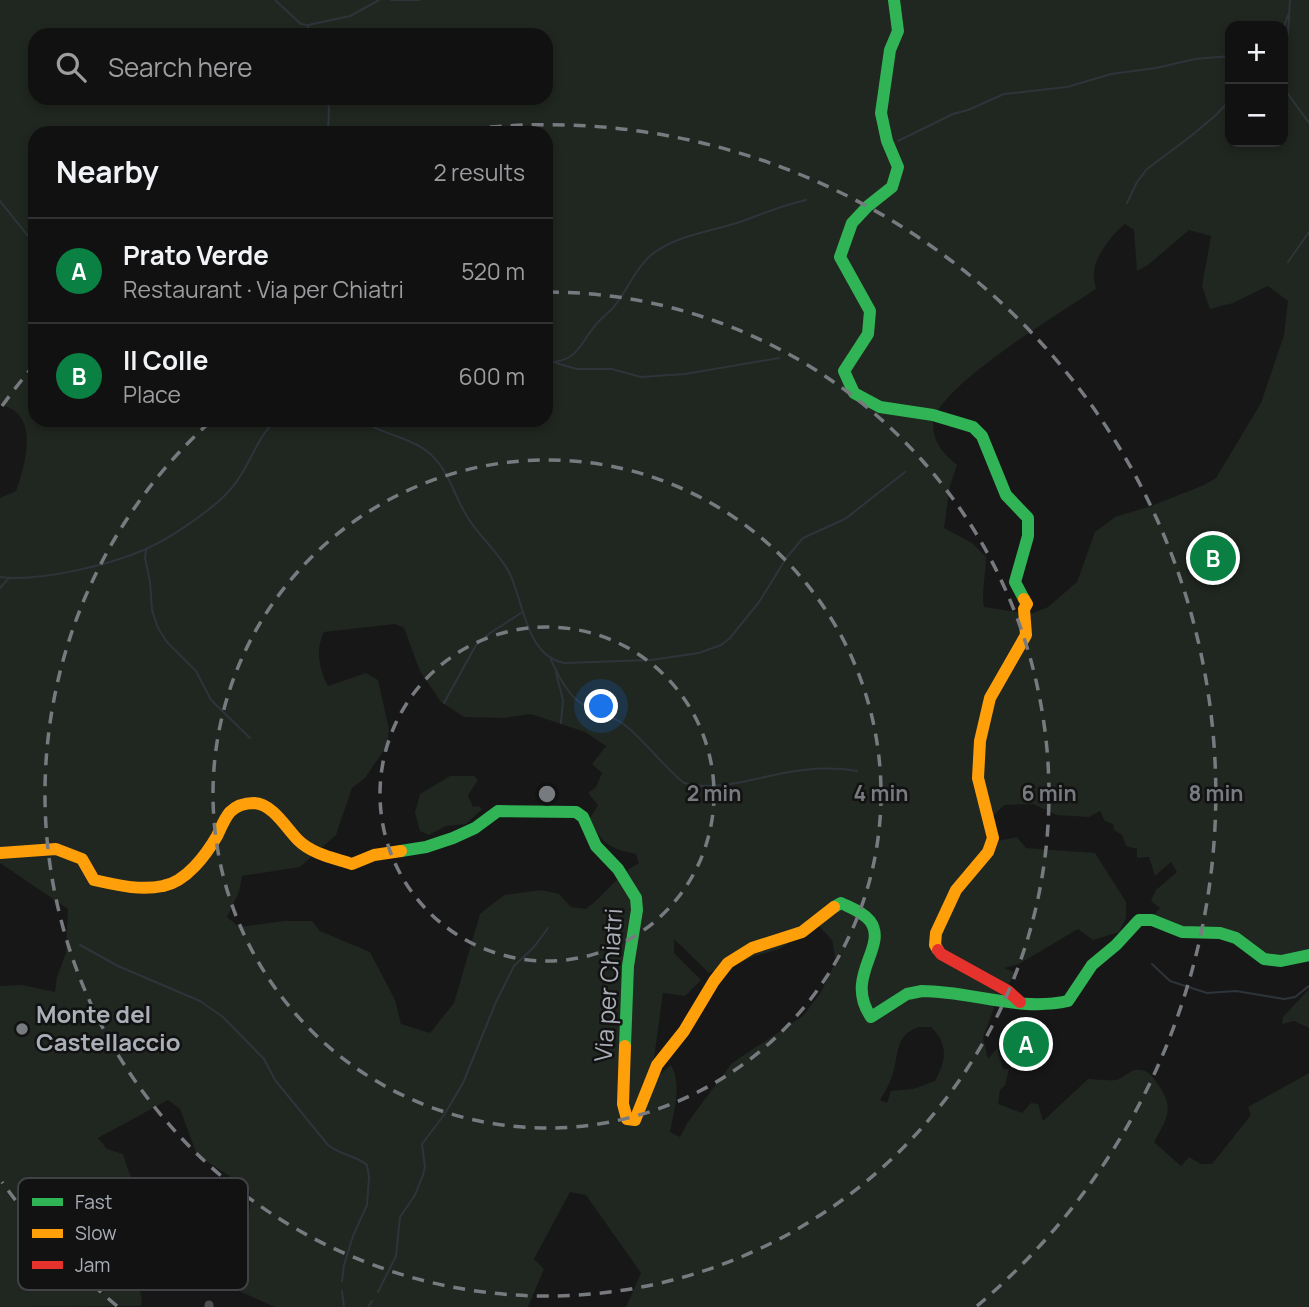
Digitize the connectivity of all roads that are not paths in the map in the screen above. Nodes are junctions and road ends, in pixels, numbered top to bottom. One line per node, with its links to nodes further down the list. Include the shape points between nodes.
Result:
1 (894, 0): 4 (street, via 898,31 890,50 881,113 898,167 892,187 852,223 840,257 870,311 868,334 844,371 853,393 880,407 973,427 982,436 1006,495 1028,518 1028,536 1015,582 1027,604 1026,635 990,698 980,741 978,778 993,838 988,852 956,890 935,945 941,954)
2 (0, 853): 4 (street, Via per Chiatri, via 57,849 82,859 94,880 132,888 165,886 194,867 237,806 256,803 270,809 301,843 352,864 453,838 498,811 576,812 636,898 628,966 623,1104 628,1119 635,1120 657,1065 733,958 756,945 803,932 841,904 862,914 876,932 860,996 871,1017 912,992)
3 (1309, 955): 4 (street, Via per Chiatri, via 1264,959 1236,938 1220,933 1182,932 1139,920 1092,965 1068,1001 1056,1005)
4 (1020, 1002)

